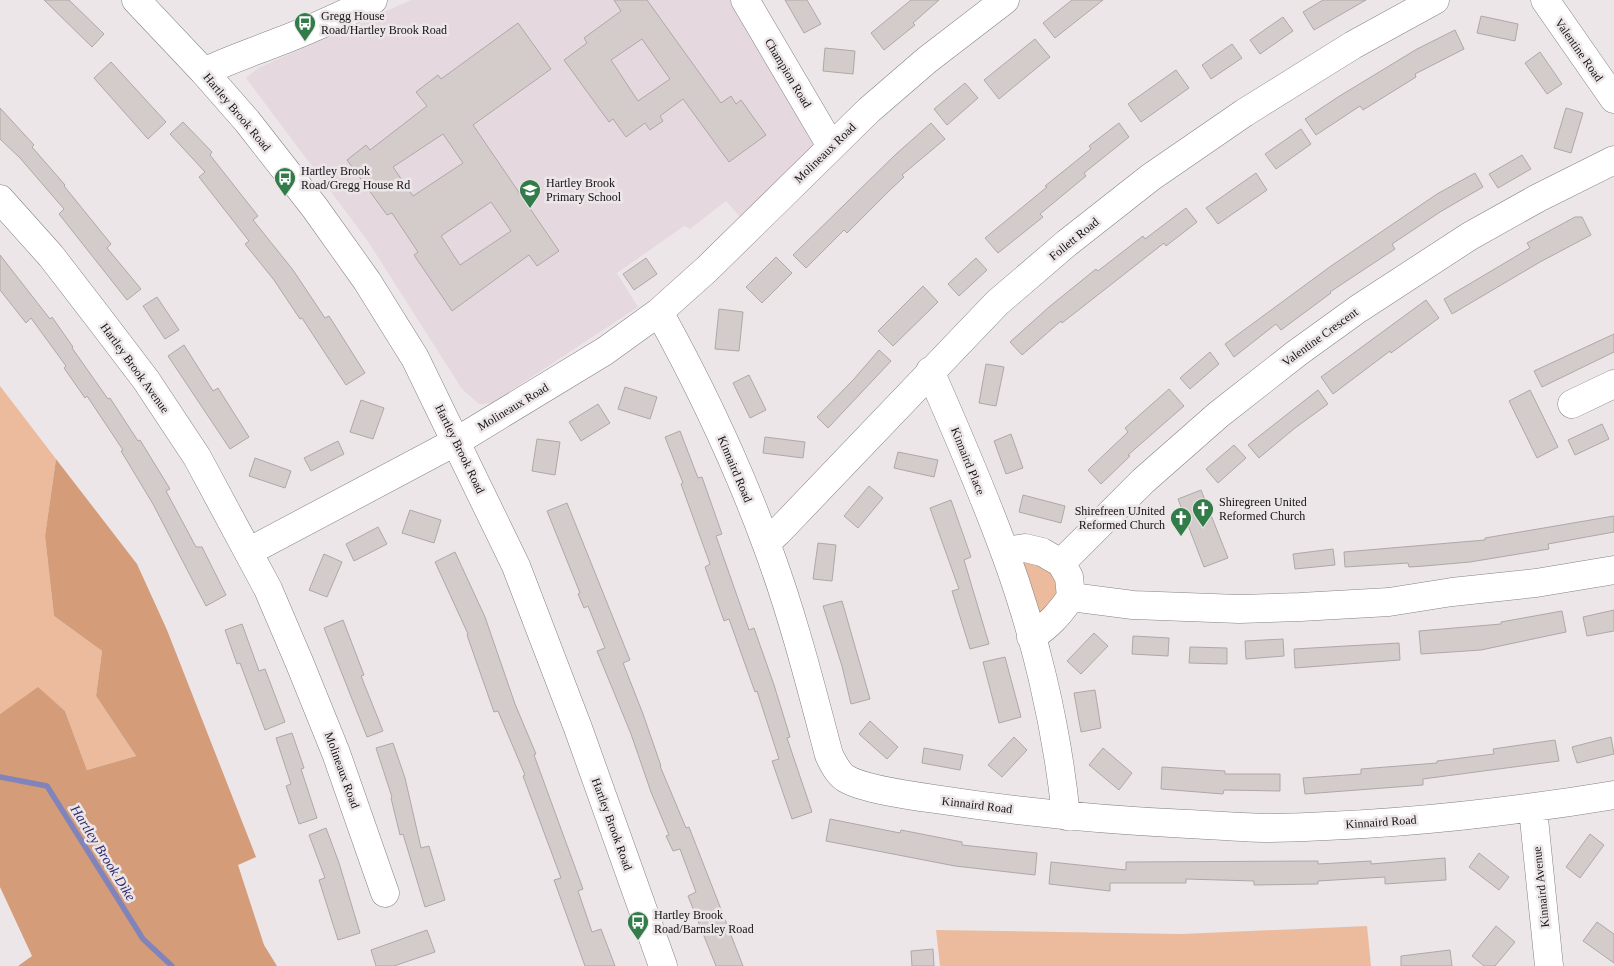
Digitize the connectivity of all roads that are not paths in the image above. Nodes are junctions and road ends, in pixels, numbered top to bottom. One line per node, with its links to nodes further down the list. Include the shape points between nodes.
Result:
1 (136, 0): 7 (street, Hartley Brook Road)
2 (373, 0): 7 (street)
3 (745, 0): 9 (street, Champion Road)
4 (1004, 0): 9 (street, Molineaux Road, via 927,60)
5 (1435, 0): 13 (street, Follett Road, via 1345,50 1244,113 1151,177 997,303)
6 (1545, 0): 8 (street, Valentine Road)
7 (204, 72): 16 (street, Hartley Brook Road, via 310,201 367,281 415,358)
8 (1614, 99)
9 (832, 146): 12 (street, Molineaux Road, via 714,263)
10 (1614, 160): 20 (street, Valentine Crescent, via 1470,236 1297,353 1218,415 1143,481)
11 (0, 199): 19 (street, Hartley Brook Avenue, via 51,256 146,380 197,457)
12 (659, 312): 16 (street, Molineaux Road, via 605,351); 17 (street, Kinnaird Road, via 689,366)
13 (930, 371): 17 (street, Follett Road); 18 (street, Kinnaird Place)
14 (1614, 384): 15 (street)
15 (1572, 404)
16 (457, 441): 19 (street, Molineaux Road); 28 (street, Hartley Brook Road, via 516,566)
17 (766, 543): 26 (street, Kinnaird Road, via 802,650 829,755 845,778 907,795)
18 (1005, 551): 20 (street, via 1025,548 1042,552); 23 (street, Kinnaird Place)
19 (248, 552): 27 (street, Molineaux Road, via 268,589 300,664)
20 (1061, 563): 22 (street, via 1069,577)
21 (1614, 570): 22 (street, via 1389,602 1300,607 1239,609 1133,605)
22 (1071, 596): 23 (street, via 1047,627)
23 (1032, 637): 26 (street, Kinnaird Place, via 1052,721)
24 (1614, 795): 25 (street, Kinnaird Road)
25 (1533, 808): 26 (street, Kinnaird Road, via 1392,822 1267,828); 29 (street, Kinnaird Avenue)
26 (1066, 816)
27 (385, 893)
28 (663, 966)
29 (1549, 966)

